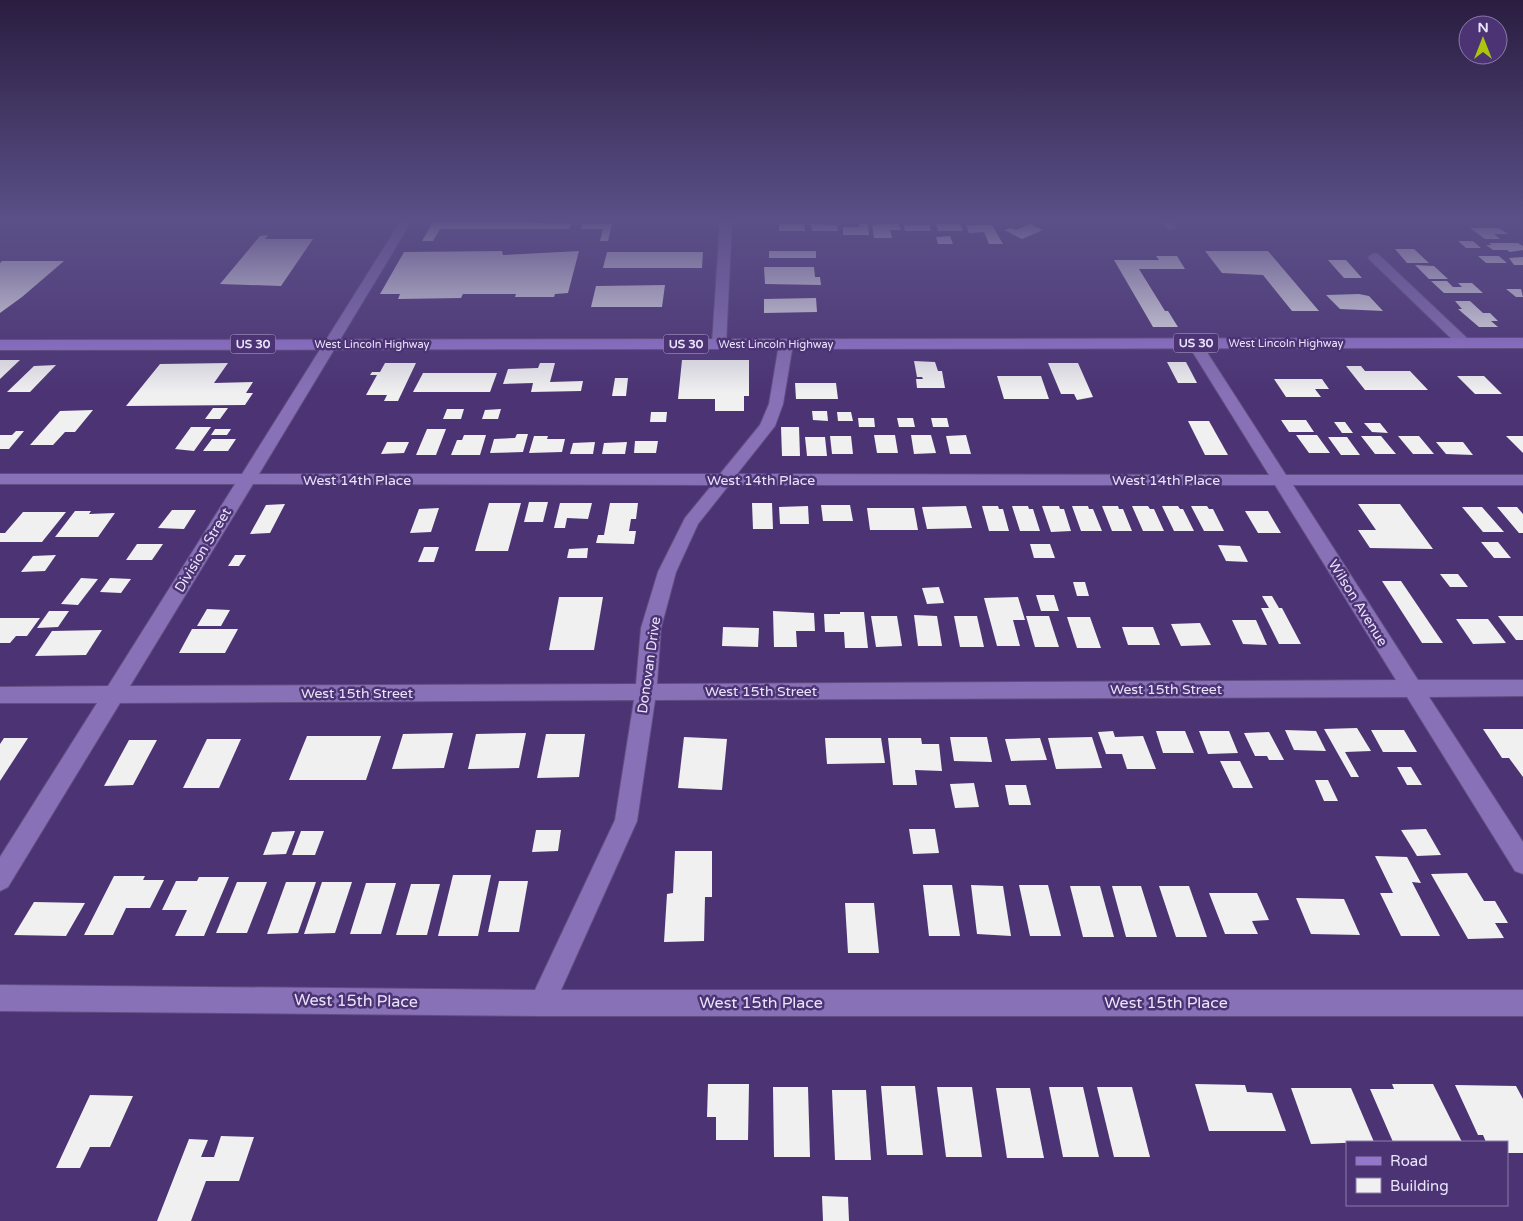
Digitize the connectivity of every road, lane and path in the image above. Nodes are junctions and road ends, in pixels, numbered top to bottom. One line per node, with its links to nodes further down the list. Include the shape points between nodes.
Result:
1 (371, 279): 7 (street, Division Street)
2 (723, 279): 8 (street)
3 (1397, 279): 5 (street)
4 (1194, 343): 5 (main road, West Lincoln Highway / US 30); 9 (main road, West Lincoln Highway / US 30); 14 (street, Wilson Avenue)
5 (1464, 343): 6 (main road, West Lincoln Highway / US 30)
6 (1523, 343)
7 (331, 344): 8 (main road, West Lincoln Highway / US 30); 10 (main road, West Lincoln Highway / US 30); 12 (street, Division Street)
8 (720, 344): 9 (main road, West Lincoln Highway / US 30)
9 (786, 344): 13 (street, Donovan Drive, via 776,404 767,426)
10 (0, 345)
11 (0, 479): 12 (street, West 14th Place)
12 (246, 479): 13 (street, West 14th Place); 19 (street, Division Street)
13 (726, 480): 14 (street, West 14th Place); 18 (street, Donovan Drive, via 691,522 668,572 651,628)
14 (1280, 480): 15 (street, West 14th Place); 16 (street, Wilson Avenue)
15 (1523, 480)
16 (1412, 688): 17 (street, West 15th Street); 18 (street, West 15th Street); 21 (street, Wilson Avenue)
17 (1523, 688)
18 (646, 691): 19 (street, West 15th Street); 24 (street, Donovan Drive, via 626,821)
19 (115, 694): 20 (street, West 15th Street); 22 (street, Division Street)
20 (0, 695)
21 (1523, 863)
22 (0, 878)
23 (0, 998): 24 (street, West 15th Place)
24 (542, 1003): 25 (street, West 15th Place)
25 (1523, 1003)

